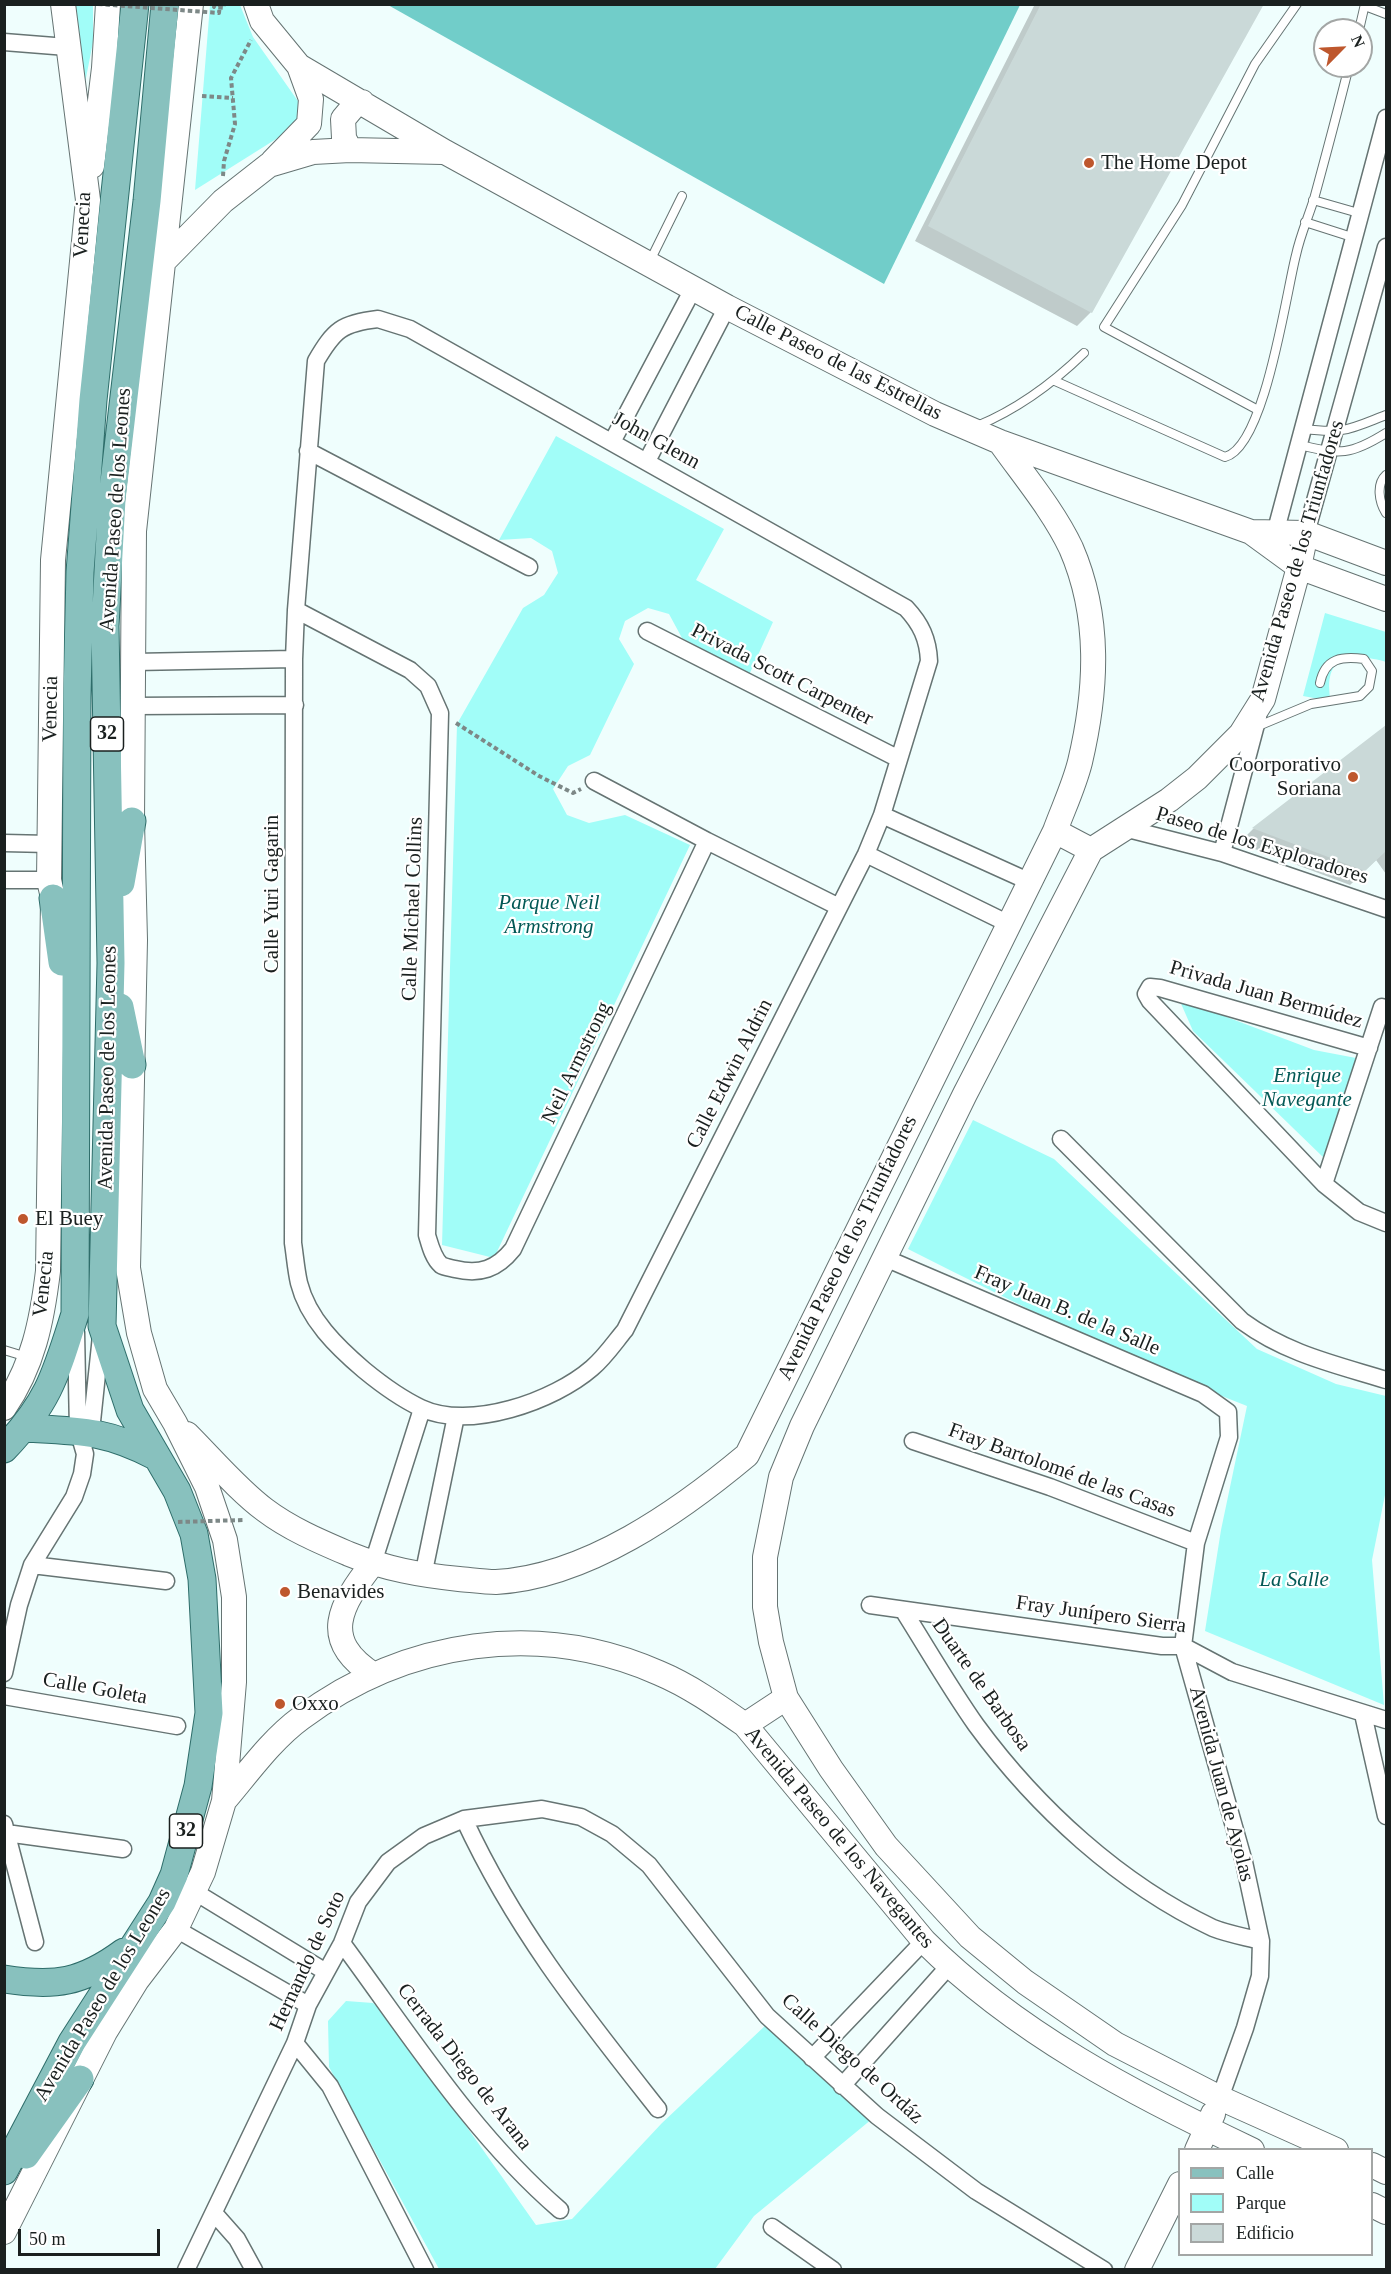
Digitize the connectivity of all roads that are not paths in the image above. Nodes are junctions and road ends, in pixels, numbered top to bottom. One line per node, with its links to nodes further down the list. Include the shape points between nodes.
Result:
1 (63, 4): 11 (street, Venecia)
2 (108, 4): 21 (street)
3 (135, 4): 84 (main road, Avenida Paseo de los Leones / 32, via 93,400 80,572)
4 (165, 4): 81 (main road, Avenida Paseo de los Leones / 32, via 112,510 105,626)
5 (256, 4): 12 (street, Calle Paseo de las Estrellas, via 262,21)
6 (1297, 4): 34 (lane, via 1255,64 1182,205 1104,327)
7 (1365, 5): 9 (lane)
8 (207, 6): 27 (street, via 183,96)
9 (1386, 14)
10 (4, 42): 11 (street)
11 (67, 47): 21 (street, Venecia)
12 (299, 66): 14 (street, Calle Paseo de las Estrellas); 19 (street, via 311,99 309,124)
13 (1346, 78): 22 (lane)
14 (362, 102): 16 (street, via 343,119 344,138); 17 (street, Calle Paseo de las Estrellas)
15 (1386, 118): 18 (street, Avenida Paseo de los Triunfadores)
16 (350, 150): 17 (street, Calle Paseo de las Estrellas); 19 (street, Calle Paseo de las Estrellas, via 314,152)
17 (445, 152): 28 (street, Calle Paseo de las Estrellas)
18 (1382, 153): 23 (street, Avenida Paseo de los Triunfadores)
19 (268, 165): 27 (street, Calle Paseo de las Estrellas, via 223,201)
20 (682, 196): 28 (lane)
21 (88, 200): 71 (street, Venecia, via 53,560)
22 (1313, 200): 23 (lane); 24 (lane)
23 (1362, 214): 25 (street, Avenida Paseo de los Triunfadores)
24 (1305, 222): 25 (lane); 34 (lane, via 1286,316)
25 (1355, 238): 39 (street, Avenida Paseo de los Triunfadores)
26 (1386, 247): 38 (street, Avenida Paseo de los Triunfadores)
27 (164, 261): 57 (street, via 134,531)
28 (648, 265): 29 (street, Calle Paseo de las Estrellas)
29 (693, 289): 30 (street, Calle Paseo de las Estrellas); 40 (street)
30 (727, 307): 36 (street, Calle Paseo de las Estrellas); 44 (street)
31 (350, 322): 40 (street, John Glenn, via 378,319 410,329); 42 (street, Calle Yuri Gagarin, via 330,337 316,361)
32 (1084, 353): 33 (lane)
33 (1055, 381): 34 (lane, via 1225,458 1232,456 1244,441); 36 (lane, via 1001,416)
34 (1258, 410)
35 (1386, 414): 37 (lane); 38 (lane)
36 (971, 429): 41 (street, Calle Paseo de las Estrellas)
37 (1386, 432): 43 (lane, via 1356,450)
38 (1334, 433): 39 (lane); 43 (street, Avenida Paseo de los Triunfadores)
39 (1302, 437): 43 (lane); 48 (street, Avenida Paseo de los Triunfadores)
40 (612, 442): 44 (street, John Glenn)
41 (1000, 442): 48 (street, Calle Paseo de las Estrellas); 68 (street, Avenida Paseo de los Triunfadores, via 1070,546 1087,589 1095,640 1080,763)
42 (308, 452): 50 (street); 53 (street, Calle Yuri Gagarin)
43 (1329, 453): 47 (street, Avenida Paseo de los Triunfadores)
44 (647, 461): 55 (street, John Glenn, via 906,608)
45 (1386, 474): 46 (lane, via 1379,489)
46 (1386, 513)
47 (1306, 533): 48 (street, Calle Paseo de las Estrellas); 49 (street, Calle Paseo de las Estrellas); 51 (street, Avenida Paseo de los Triunfadores)
48 (1274, 540): 51 (street)
49 (1386, 563)
50 (529, 567)
51 (1299, 567): 52 (street); 59 (street, Avenida Paseo de los Triunfadores)
52 (1386, 599)
53 (296, 610): 56 (street, Calle Yuri Gagarin); 90 (street, Calle Michael Collins, via 410,670 428,686 440,713 427,1235 442,1265)
54 (646, 631): 63 (street, Privada Scott Carpenter)
55 (924, 632): 63 (street, Calle Edwin Aldrin, via 929,661)
56 (294, 659): 57 (street); 60 (street, Calle Yuri Gagarin)
57 (134, 662): 61 (street)
58 (1320, 683): 62 (lane, via 1322,670 1345,656 1364,659 1372,672 1369,687 1360,696 1311,704)
59 (1263, 699): 62 (street); 67 (street, Avenida Paseo de los Triunfadores, via 1241,734 1205,771)
60 (295, 705): 61 (street); 97 (street, Calle Yuri Gagarin, via 293,1243 300,1285 317,1320 337,1347 374,1379)
61 (133, 706): 66 (street)
62 (1256, 727): 73 (street)
63 (897, 758): 65 (street, Calle Edwin Aldrin)
64 (594, 781): 69 (street)
65 (882, 815): 74 (street, Calle Edwin Aldrin); 76 (street)
66 (132, 820): 81 (main road); 85 (street)
67 (1124, 828): 72 (street, Avenida Paseo de los Triunfadores); 73 (street, Paseo de los Exploradores)
68 (1055, 831): 72 (street); 76 (street, Avenida Paseo de los Triunfadores)
69 (707, 842): 78 (street); 90 (street, Neil Armstrong, via 513,1249 490,1269)
70 (4, 843): 71 (street)
71 (49, 844): 77 (street, Venecia)
72 (1091, 850): 89 (street, Avenida Paseo de los Triunfadores)
73 (1222, 853): 79 (street, Paseo de los Exploradores)
74 (866, 854): 78 (street, Calle Edwin Aldrin); 80 (street)
75 (4, 880): 77 (street)
76 (1028, 881): 80 (street, Avenida Paseo de los Triunfadores)
77 (51, 889): 84 (main road); 94 (street, Venecia, via 48,1271 43,1317)
78 (839, 907): 99 (street, Calle Edwin Aldrin, via 625,1330 593,1367 560,1390 526,1405)
79 (1386, 909)
80 (1007, 923): 105 (street, Avenida Paseo de los Triunfadores)
81 (110, 956): 85 (main road); 92 (main road, Avenida Paseo de los Leones / 32)
82 (1382, 1007): 83 (street, Privada Juan Bermúdez)
83 (1370, 1048): 87 (street, Privada Juan Bermúdez); 87 (street, Privada Juan Bermúdez, via 1150,987 1146,994)
84 (76, 1052): 91 (main road, Avenida Paseo de los Leones / 32)
85 (132, 1065): 100 (street, via 128,1268 139,1333 155,1389)
86 (1061, 1139): 95 (street, via 1242,1321 1294,1353)
87 (1324, 1184): 88 (street, via 1359,1212)
88 (1386, 1223)
89 (885, 1258): 98 (street, Fray Juan B. de la Salle, via 1203,1394); 107 (street, Avenida Paseo de los Triunfadores)
90 (461, 1270)
91 (75, 1314): 101 (main road, Avenida Paseo de los Leones / 32, via 49,1392); 102 (street)
92 (102, 1326): 102 (street); 106 (main road, Avenida Paseo de los Leones / 32, via 130,1410)
93 (4, 1350): 94 (lane)
94 (31, 1358): 96 (street, Venecia)
95 (1386, 1380)
96 (4, 1408)
97 (430, 1411): 99 (street, Calle Edwin Aldrin); 109 (street)
98 (1228, 1412): 108 (street, Avenida Juan de Ayolas, via 1229,1437)
99 (456, 1416): 111 (street)
100 (175, 1423): 109 (street, Avenida Paseo de los Triunfadores, via 264,1510 315,1540); 124 (street, via 207,1487 225,1540 234,1597 234,1682)
101 (24, 1428): 102 (main road); 104 (main road, Avenida Paseo de los Leones / 32)
102 (84, 1436): 106 (main road, via 128,1442); 110 (street, via 79,1486)
103 (913, 1441): 108 (street, Fray Bartolomé de las Casas, via 1050,1487)
104 (4, 1449)
105 (747, 1455): 107 (street); 111 (street, Avenida Paseo de los Triunfadores, via 671,1513 598,1554 544,1573 495,1582)
106 (155, 1456): 136 (main road, Avenida Paseo de los Leones / 32, via 177,1491 194,1534 202,1579 208,1713 198,1786 174,1875 156,1913)
107 (781, 1477): 119 (street, Avenida Paseo de los Triunfadores, via 765,1557 765,1607)
108 (1196, 1543): 115 (street, Avenida Juan de Ayolas)
109 (373, 1563): 111 (street, Avenida Paseo de los Triunfadores); 117 (street, via 352,1589 342,1610 341,1633 356,1663)
110 (32, 1565): 112 (street); 116 (street)
111 (423, 1576)
112 (166, 1581)
113 (870, 1605): 114 (street, Fray Junípero Sierra)
114 (903, 1610): 115 (street, Fray Junípero Sierra); 133 (street, Duarte de Barbosa, via 976,1725 1017,1775 1077,1836 1154,1895 1215,1929)
115 (1183, 1646): 120 (street, Fray Junípero Sierra, via 1232,1672); 133 (street, Avenida Juan de Ayolas, via 1244,1862)
116 (4, 1673)
117 (374, 1675): 122 (street, Avenida Paseo de los Navegantes, via 457,1648 522,1641 601,1652 660,1673 711,1700); 124 (street, Avenida Paseo de los Navegantes, via 299,1719)
118 (4, 1696): 123 (street, Calle Goleta)
119 (786, 1698): 122 (street); 145 (street, Avenida Paseo de los Navegantes, via 886,1846 970,1937 1025,1982 1115,2044)
120 (1363, 1713): 121 (street, Fray Junípero Sierra); 125 (street)
121 (1386, 1720)
122 (745, 1725): 132 (street, Avenida Paseo de los Navegantes)
123 (177, 1726)
124 (224, 1802): 130 (street)
125 (1386, 1816)
126 (581, 1817): 127 (street, Hernando de Soto, via 542,1809); 142 (street, Calle Diego de Ordáz, via 612,1834 649,1865 767,2016)
127 (464, 1819): 135 (street, Hernando de Soto, via 424,1836 388,1862 358,1902); 146 (street, via 506,1903 562,1988)
128 (5, 1829): 129 (street); 134 (street)
129 (123, 1849)
130 (195, 1892): 131 (street); 138 (street)
131 (176, 1929): 140 (street); 143 (street, via 125,1998)
132 (924, 1941): 137 (street, Avenida Paseo de los Navegantes); 142 (street)
133 (1261, 1941): 145 (street, Avenida Juan de Ayolas, via 1260,1976)
134 (35, 1942)
135 (342, 1943): 138 (street, Hernando de Soto); 153 (street, Cerrada Diego de Arana, via 466,2112 507,2161)
136 (135, 1944): 139 (main road, via 81,1978 39,1985); 150 (main road, Avenida Paseo de los Leones / 32, via 72,2042)
137 (949, 1966): 144 (street); 147 (street, Avenida Paseo de los Navegantes, via 1072,2056)
138 (326, 1972): 140 (street, Hernando de Soto)
139 (4, 1979)
140 (308, 2005): 141 (street, Hernando de Soto)
141 (295, 2043): 154 (street, Hernando de Soto); 159 (street, via 330,2086)
142 (812, 2058): 144 (street, Calle Diego de Ordáz)
143 (81, 2079): 151 (main road); 156 (street)
144 (843, 2086): 161 (street, Calle Diego de Ordáz, via 976,2191)
145 (1220, 2098): 147 (street, Avenida Juan de Ayolas); 149 (street, Avenida Paseo de los Navegantes)
146 (658, 2109)
147 (1202, 2139): 148 (street, Avenida Paseo de los Navegantes)
148 (1243, 2148)
149 (1332, 2148)
150 (4, 2171)
151 (4, 2178)
152 (1178, 2186): 162 (street)
153 (561, 2210)
154 (214, 2213): 157 (street, Hernando de Soto); 158 (street, via 237,2239)
155 (772, 2227): 160 (street)
156 (4, 2232)
157 (186, 2270)
158 (254, 2270)
159 (425, 2270)
160 (833, 2270)
161 (1104, 2270)
162 (1137, 2270)

